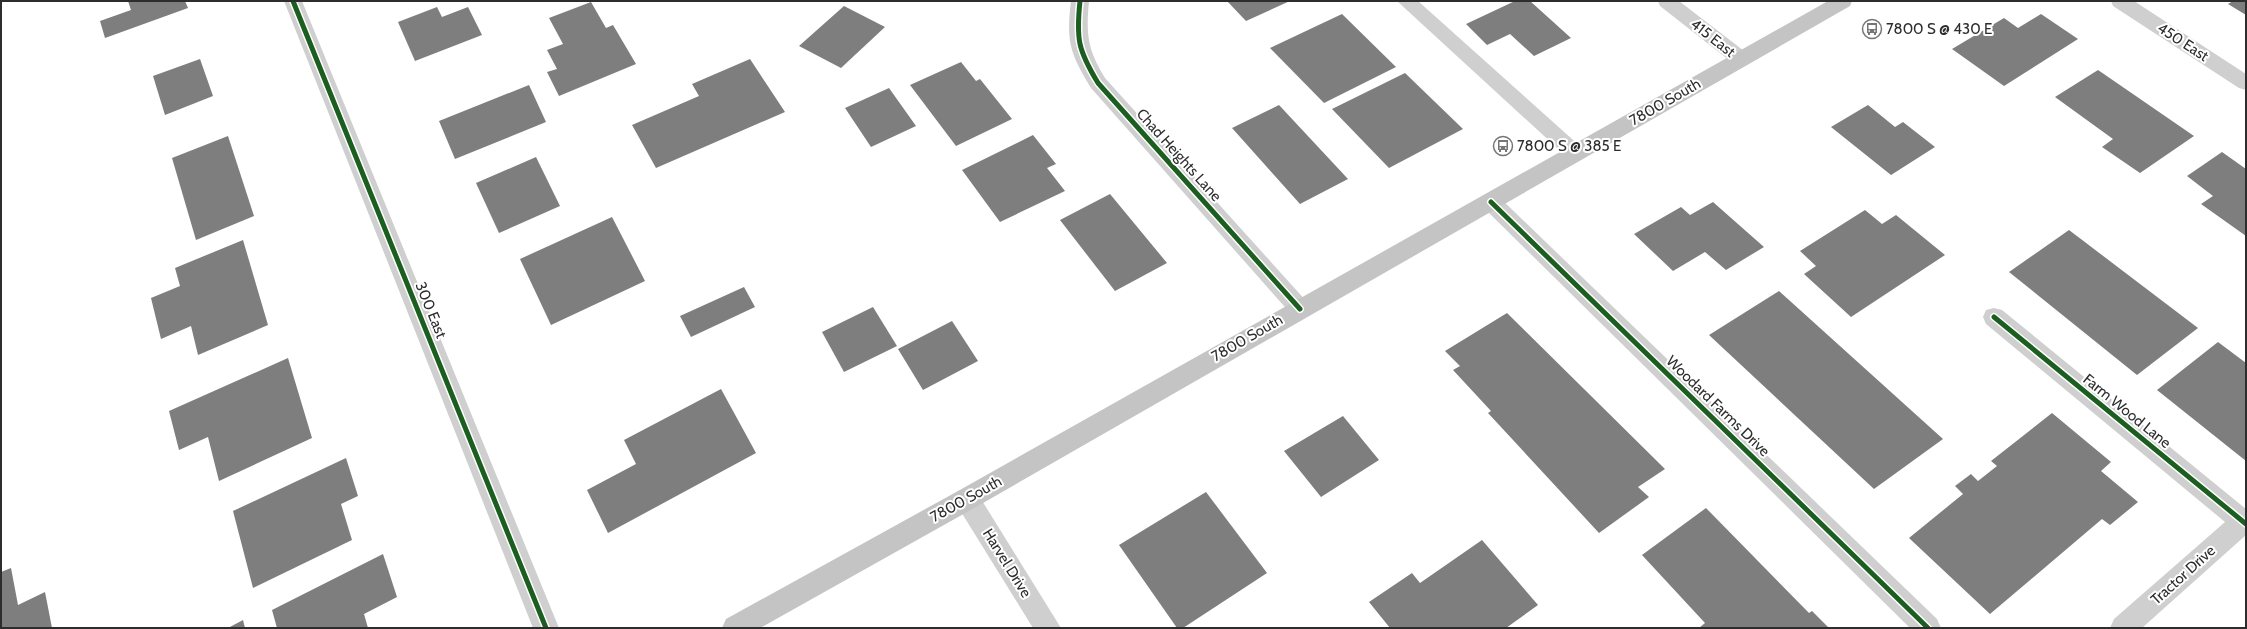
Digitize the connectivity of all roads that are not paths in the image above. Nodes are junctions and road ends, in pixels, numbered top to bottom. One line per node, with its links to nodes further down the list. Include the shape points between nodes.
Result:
1 (1080, 1): 11 (street, Chad Heights Lane, via 1076,35 1081,56 1098,82)
2 (1406, 1): 9 (street)
3 (1667, 1): 7 (street, 415 East)
4 (1843, 1): 7 (main road, 7800 South)
5 (2120, 1): 8 (street, 450 East)
6 (301, 3): 15 (street, 300 East)
7 (1741, 59): 9 (main road, 7800 South)
8 (2246, 83)
9 (1575, 153): 10 (main road, 7800 South)
10 (1491, 202): 11 (main road, 7800 South); 18 (street, Woodard Farms Drive)
11 (1300, 308): 13 (main road, 7800 South)
12 (1994, 317): 14 (street, Farm Wood Lane)
13 (967, 499): 16 (main road, 7800 South); 17 (street, Harvel Drive)
14 (2244, 523): 19 (street, Tractor Drive)
15 (546, 628)
16 (735, 628)
17 (1048, 628)
18 (1928, 628)
19 (2123, 628)

